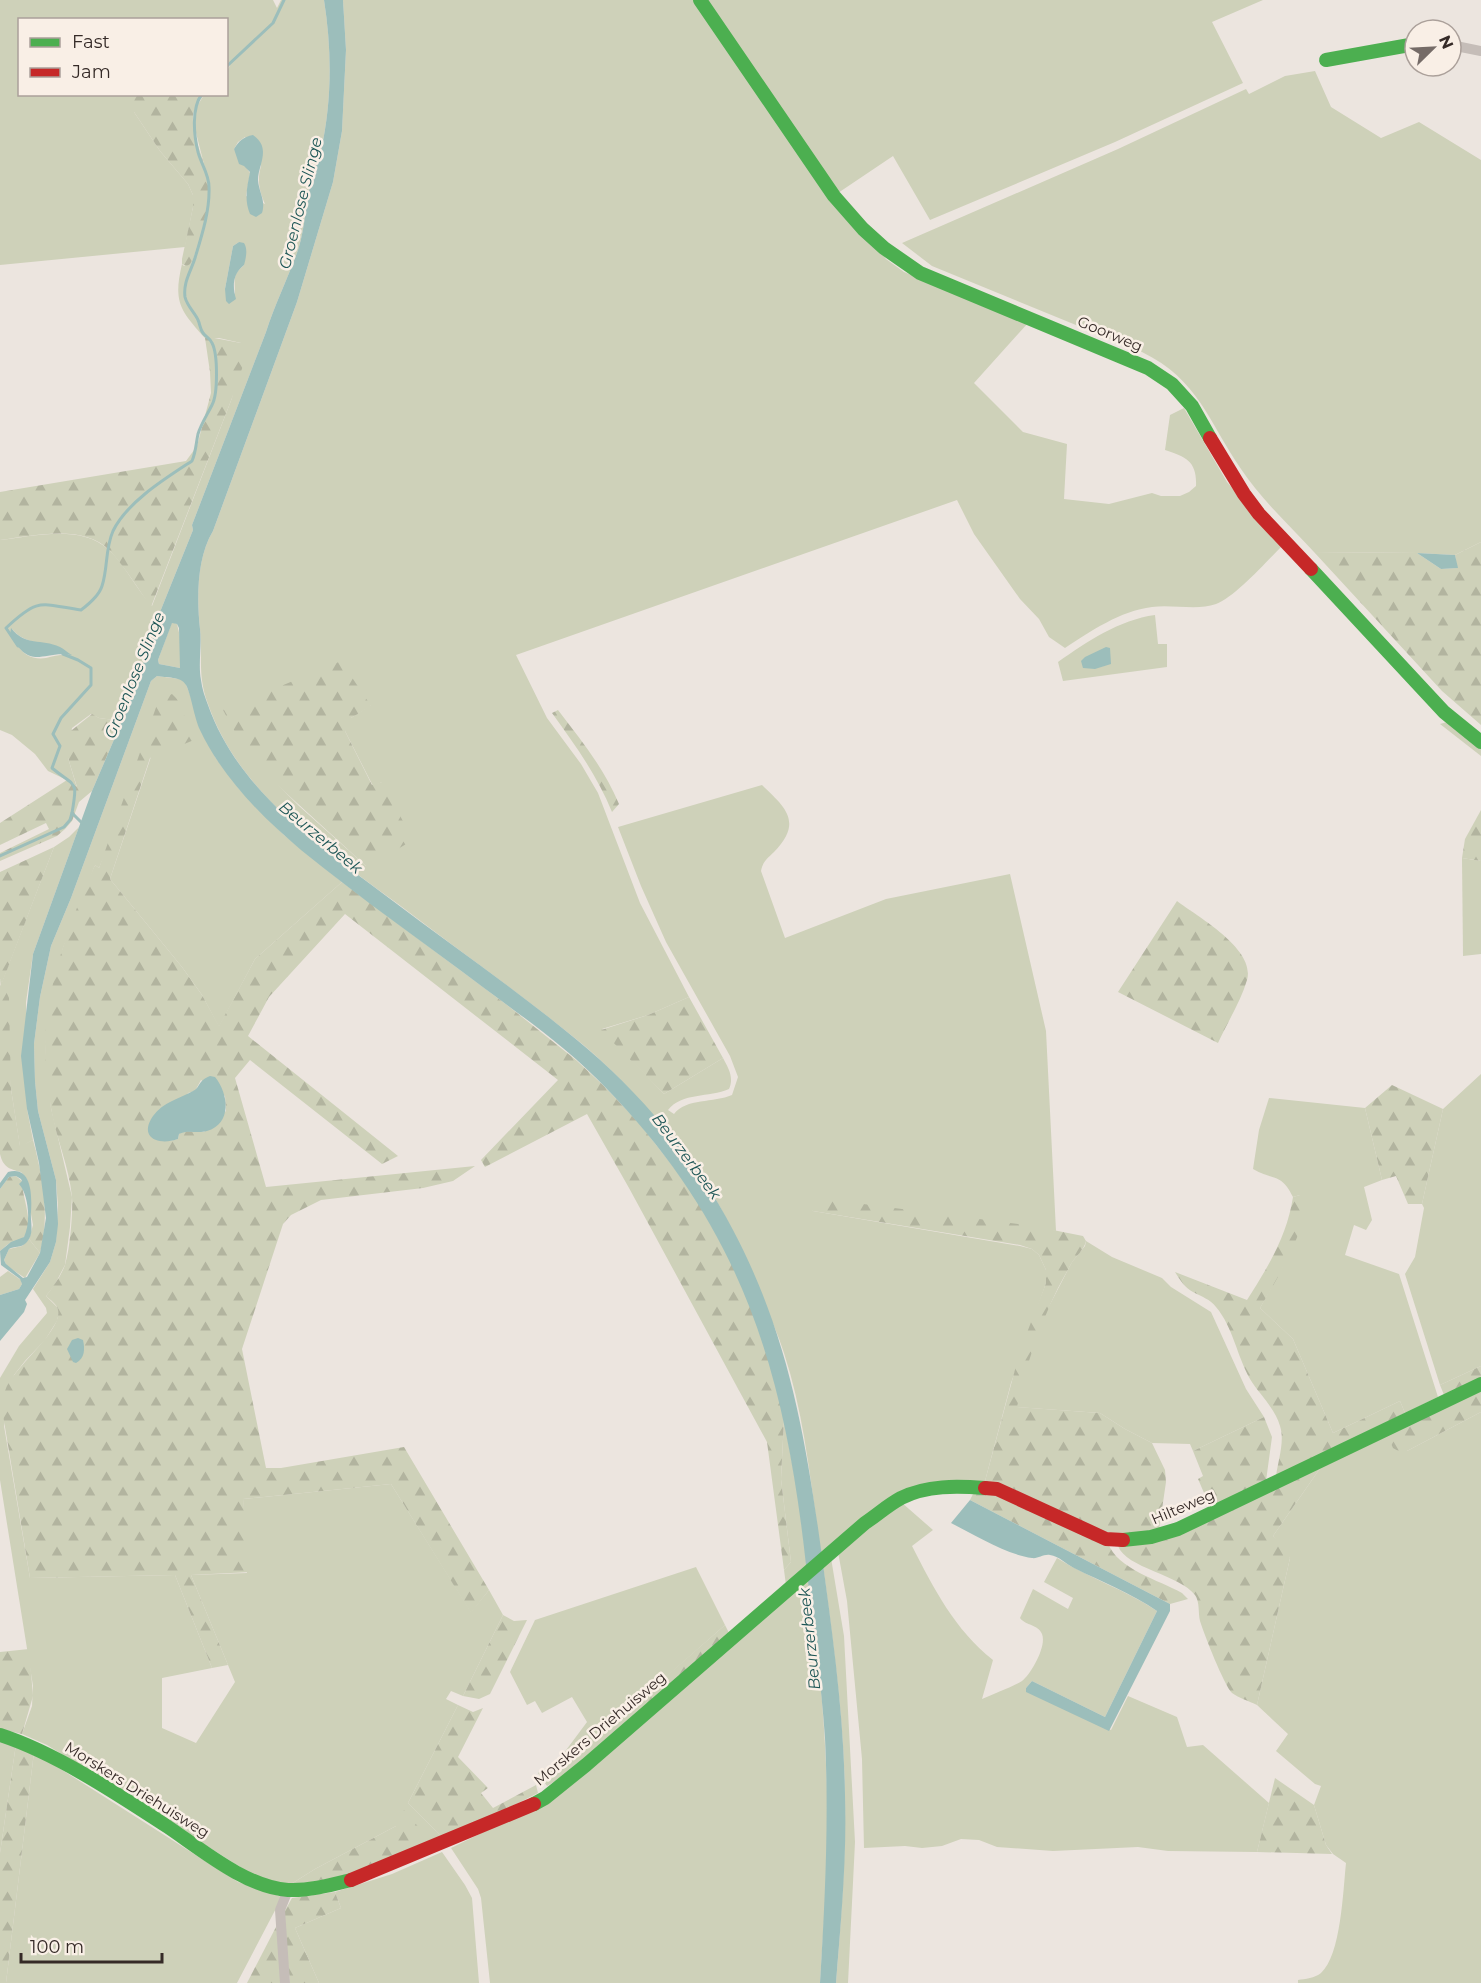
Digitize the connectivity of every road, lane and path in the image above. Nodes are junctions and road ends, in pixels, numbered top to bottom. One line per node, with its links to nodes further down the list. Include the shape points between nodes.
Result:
1 (700, 0): 6 (street, Goorweg, via 834,196 882,247 920,273 1148,368 1173,384 1192,406 1259,514 1444,712)
2 (1403, 46): 5 (street)
3 (1463, 47): 4 (street)
4 (1481, 51)
5 (1326, 60)
6 (1481, 742)
7 (1481, 1384): 8 (street, Hilteweg, via 1154,1538 1106,1539 997,1489 932,1488 901,1498)
8 (802, 1576): 10 (street, Morskers Driehuisweg, via 544,1798 356,1879)
9 (0, 1736): 10 (street, Morskers Driehuisweg, via 58,1760 239,1874)
10 (288, 1890): 11 (street, via 280,1910)
11 (285, 1983)

